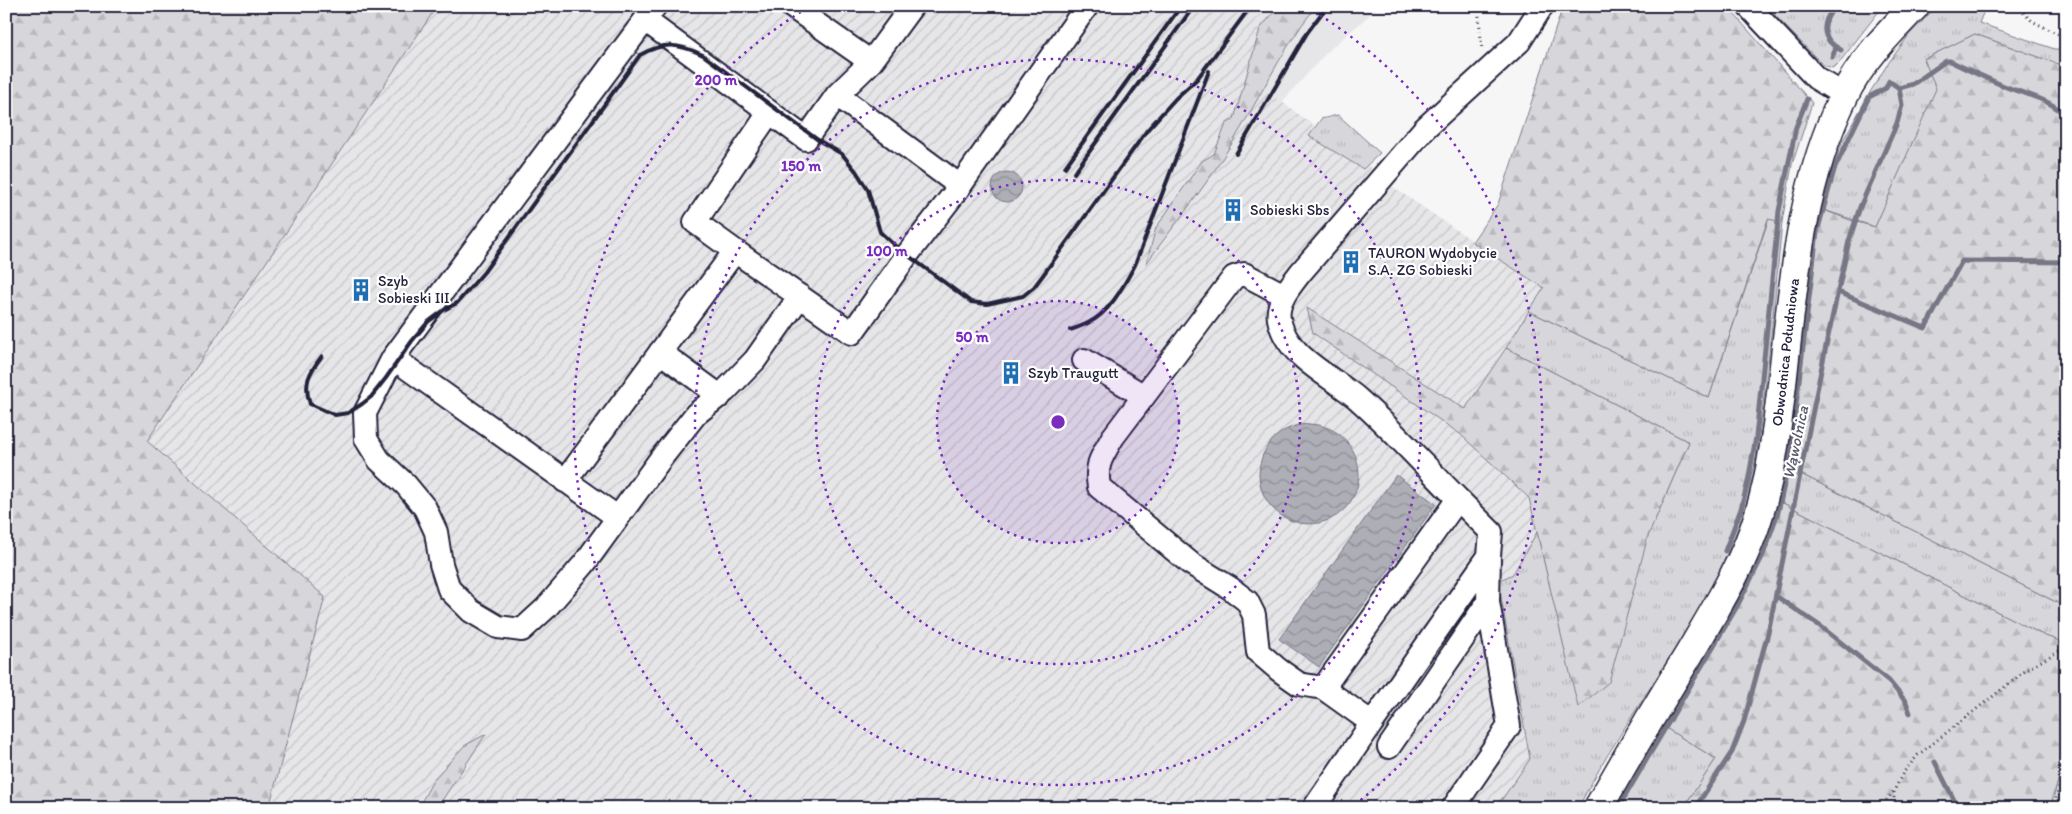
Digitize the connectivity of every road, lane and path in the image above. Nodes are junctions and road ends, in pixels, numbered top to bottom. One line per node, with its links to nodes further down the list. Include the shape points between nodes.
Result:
1 (912, 6): 11 (street)
2 (1087, 6): 16 (street)
3 (1478, 6): 12 (path)
4 (1542, 6): 12 (street, via 1519,42)
5 (1748, 6): 14 (street, via 1816,78)
6 (1915, 6): 14 (main road, Obwodnica Południowa, via 1865,63)
7 (2016, 6): 10 (path, via 2032,21)
8 (798, 8): 11 (street)
9 (650, 13): 15 (street); 21 (street)
10 (2066, 38)
11 (871, 62): 13 (street)
12 (1485, 74): 19 (street, via 1425,128)
13 (838, 95): 15 (street, via 806,139); 16 (street)
14 (1844, 95): 38 (main road, Obwodnica Południowa, via 1820,156 1801,226 1775,441 1759,516 1719,603)
15 (769, 112): 17 (street, via 695,222)
16 (960, 186): 18 (street, via 852,333)
17 (735, 251): 18 (street); 20 (street)
18 (800, 296): 23 (street, via 755,360)
19 (1284, 296): 24 (street, via 1244,274 1234,277); 26 (street, via 1278,317 1284,335 1306,361 1358,398)
20 (660, 352): 23 (street); 25 (street)
21 (393, 358): 25 (street); 27 (street, via 365,413 366,439 380,460 425,508 436,532 449,589 471,611 498,627 522,630 584,564)
22 (1084, 360): 24 (street)
23 (720, 396): 27 (street, via 696,414)
24 (1144, 396): 31 (street, via 1104,453 1096,471 1099,487 1190,563 1247,601 1254,614 1258,652 1299,684)
25 (565, 481): 27 (street)
26 (1458, 499): 28 (street, via 1491,532); 31 (street)
27 (616, 517)
28 (1489, 556): 29 (street); 32 (street)
29 (1488, 602): 33 (street); 37 (street, via 1509,726)
30 (2066, 647): 35 (path, via 2029,668 1918,755)
31 (1324, 688): 32 (street)
32 (1372, 723): 36 (street)
33 (1389, 747)
34 (2066, 765): 41 (path)
35 (1894, 791): 39 (path); 40 (path)
36 (1317, 807)
37 (1453, 808)
38 (1598, 808)
39 (1880, 808)
40 (1894, 808)
41 (2053, 808)

